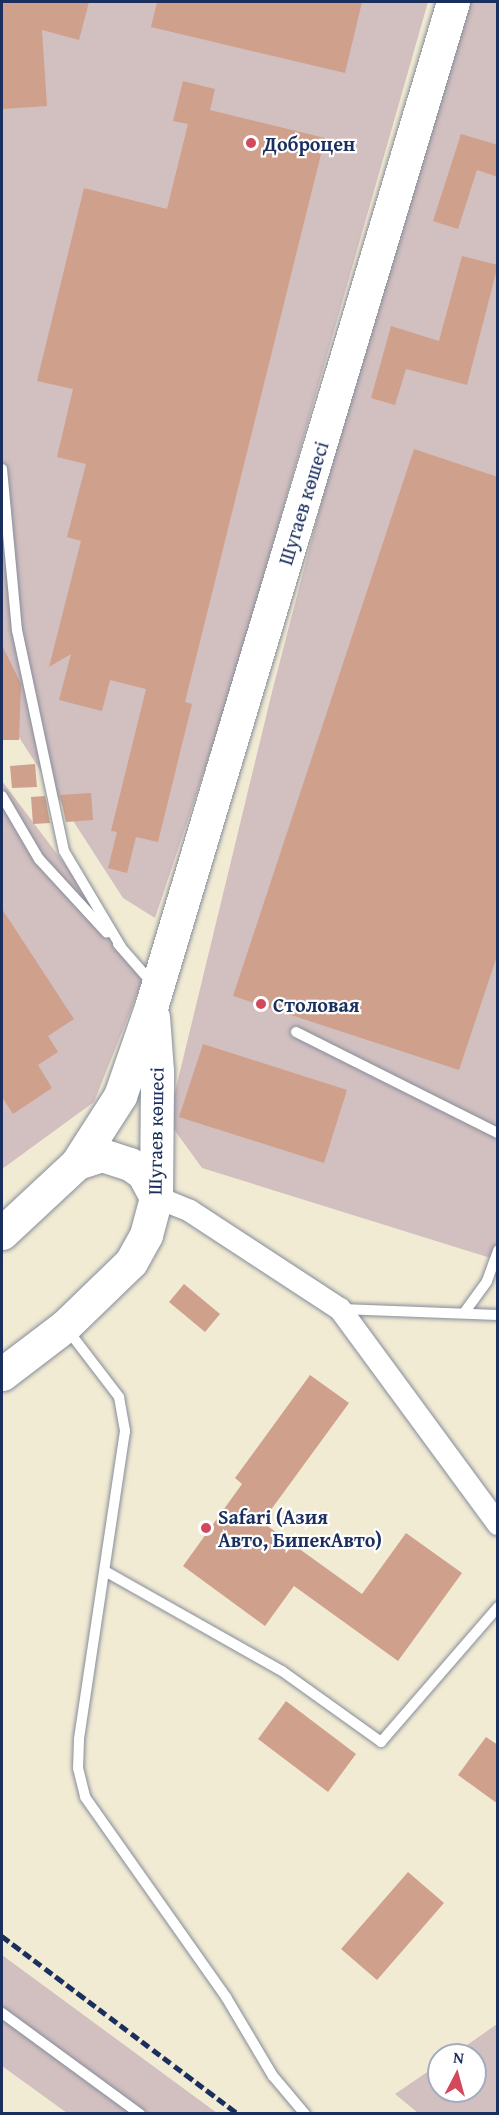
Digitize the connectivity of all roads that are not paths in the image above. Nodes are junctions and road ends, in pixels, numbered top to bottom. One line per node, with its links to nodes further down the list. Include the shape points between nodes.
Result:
1 (453, 2): 5 (highway, Шугаев көшесі)
2 (2, 469): 4 (lane, via 17,630 63,851)
3 (2, 796): 4 (lane, via 39,859)
4 (121, 947): 5 (lane)
5 (154, 995): 8 (highway, Шугаев көшесі, via 120,1096); 9 (highway, Шугаев көшесі)
6 (296, 1032): 7 (lane)
7 (498, 1133)
8 (77, 1163): 9 (highway, via 102,1155 130,1164 143,1173); 10 (highway, Шугаев көшесі)
9 (156, 1197): 12 (street, via 190,1211); 15 (highway, Шугаев көшесі, via 146,1234 130,1262)
10 (2, 1233)
11 (498, 1250): 13 (lane, via 487,1281)
12 (340, 1309): 13 (lane); 17 (street)
13 (464, 1313): 14 (lane)
14 (498, 1315)
15 (65, 1326): 16 (highway, Шугаев көшесі); 18 (lane, via 119,1397 125,1431)
16 (2, 1374)
17 (498, 1524)
18 (105, 1571): 19 (lane, via 282,1671 381,1742); 22 (lane, via 79,1740 78,1768 85,1797 226,1997 273,2076)
19 (498, 1607)
20 (2, 2013): 21 (lane)
21 (140, 2114)
22 (304, 2114)

